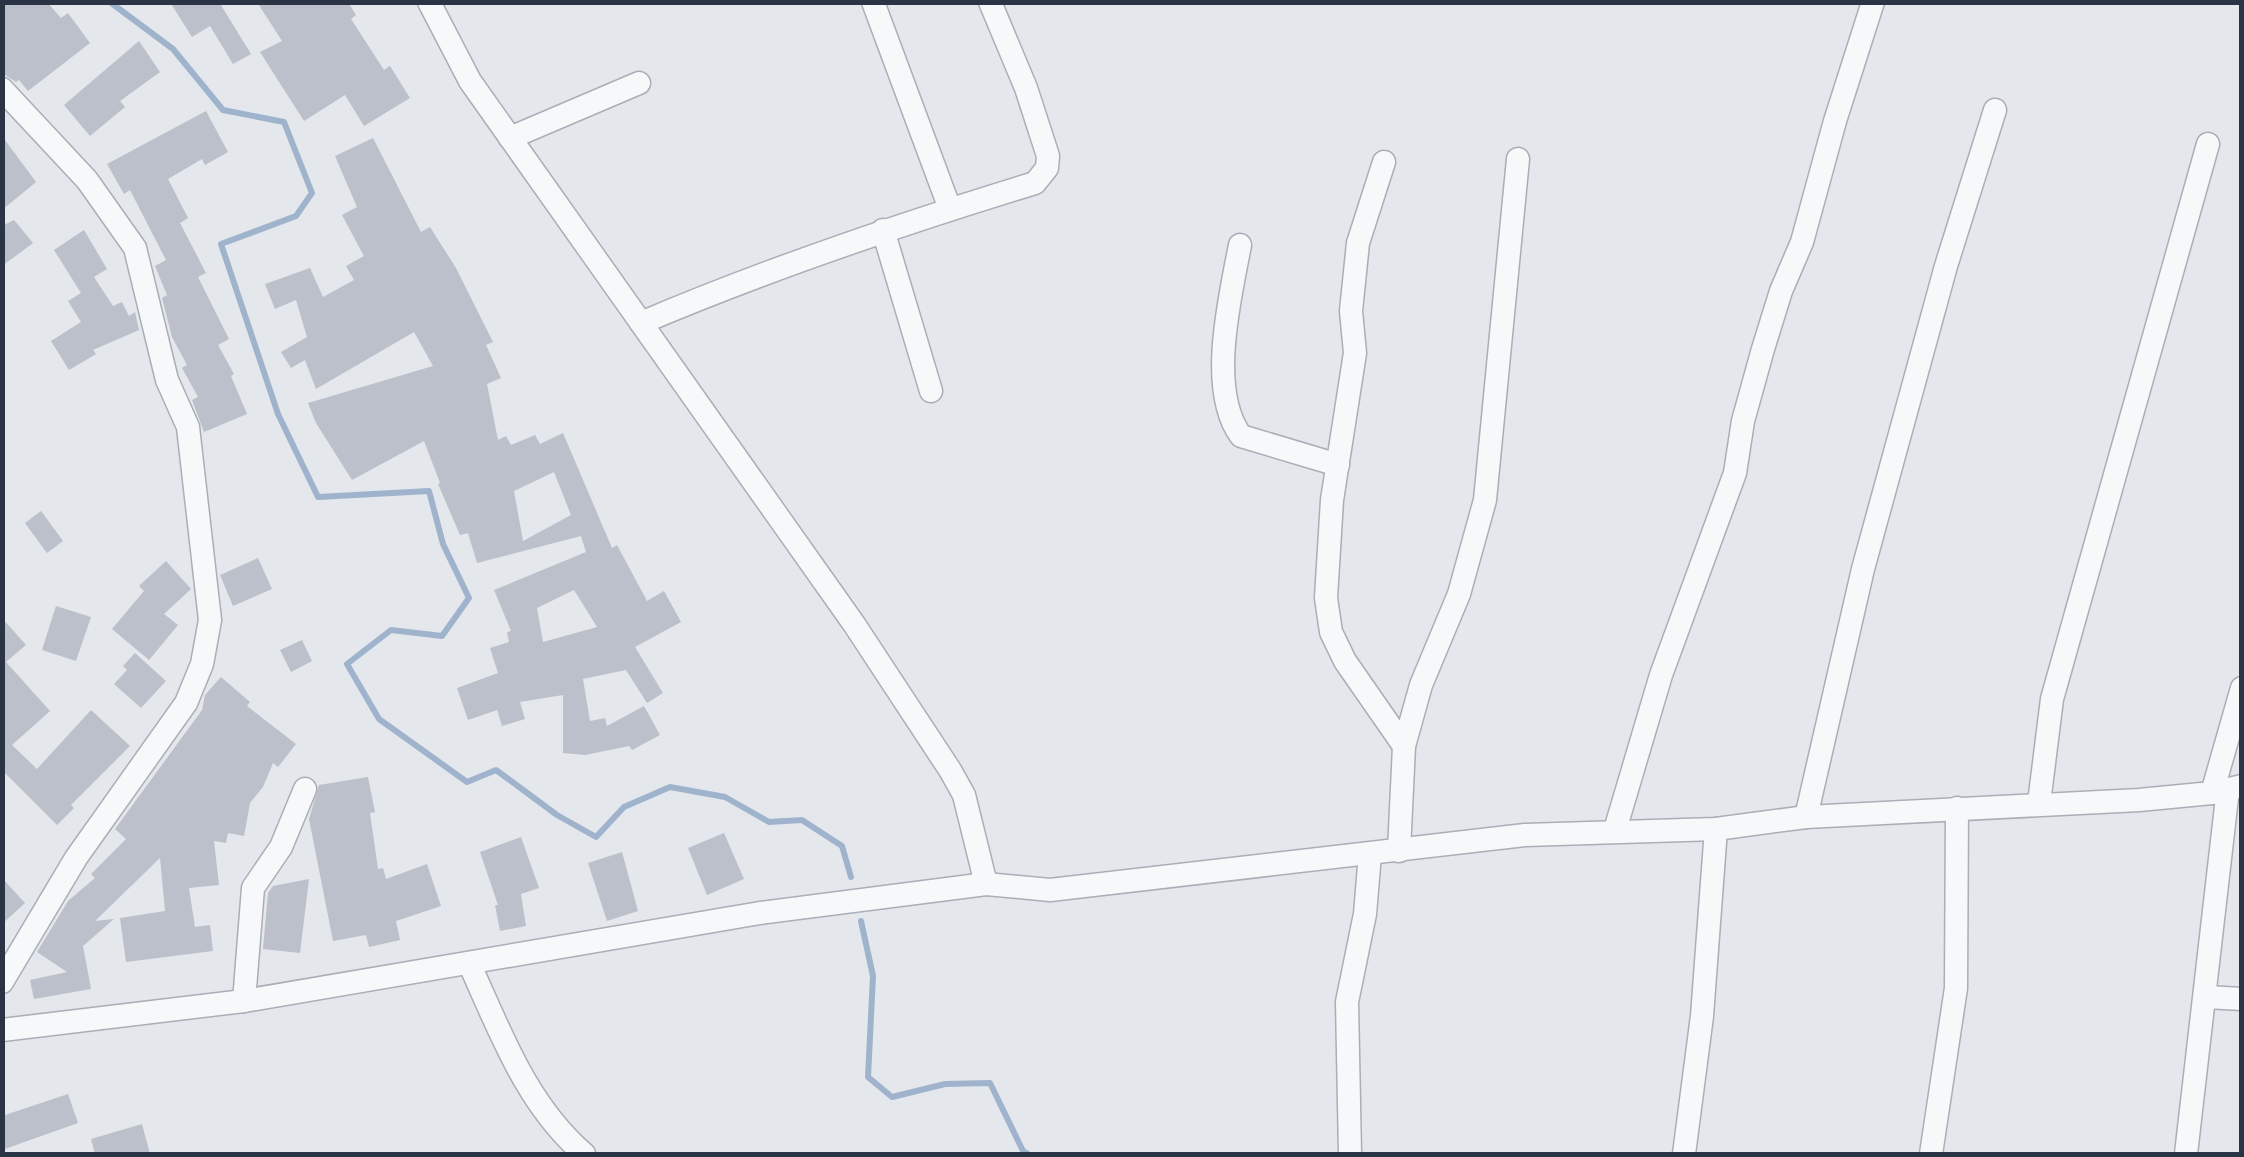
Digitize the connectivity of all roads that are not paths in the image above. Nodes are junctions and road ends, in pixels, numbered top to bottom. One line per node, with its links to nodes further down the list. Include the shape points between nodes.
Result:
1 (429, 2): 8 (street, via 450,49)
2 (873, 2): 12 (street)
3 (990, 2): 12 (street, via 1026,88 1047,168 1035,183)
4 (1873, 2): 25 (street, via 1763,349 1735,472 1661,675)
5 (639, 83): 8 (street)
6 (2, 89): 31 (street, via 87,180 135,248 166,380 188,428 210,620 186,703 76,858)
7 (1995, 110): 24 (street, via 1863,569)
8 (510, 138): 15 (street)
9 (2208, 144): 22 (street, via 2052,698)
10 (1518, 159): 19 (street, via 1485,500)
11 (1384, 162): 17 (street, via 1358,243 1351,311 1356,353)
12 (950, 209): 13 (street)
13 (883, 230): 15 (street); 16 (street)
14 (1240, 245): 17 (street, via 1225,325 1232,424 1241,436)
15 (641, 323): 29 (street, via 950,770 964,795)
16 (931, 391)
17 (1338, 465): 19 (street, via 1326,598 1331,632)
18 (2242, 688): 21 (street)
19 (1404, 746): 27 (street)
20 (305, 789): 34 (street, via 281,847 253,888)
21 (2227, 789): 22 (street); 32 (street)
22 (2039, 803): 23 (street)
23 (1957, 808): 24 (street); 39 (street, via 1956,988)
24 (1806, 817): 26 (street)
25 (1615, 830): 26 (street); 27 (street)
26 (1716, 830): 38 (street)
27 (1399, 851): 28 (street)
28 (1370, 854): 29 (street, via 1050,890); 37 (street, via 1366,914 1347,1002)
29 (986, 884): 30 (street, via 760,913)
30 (469, 963): 34 (street); 36 (street, via 516,1068 560,1133)
31 (2, 982)
32 (2206, 997): 33 (street); 40 (street)
33 (2242, 999)
34 (244, 1001): 35 (street)
35 (2, 1030)
36 (584, 1154)
37 (1350, 1154)
38 (1684, 1154)
39 (1930, 1154)
40 (2186, 1154)

